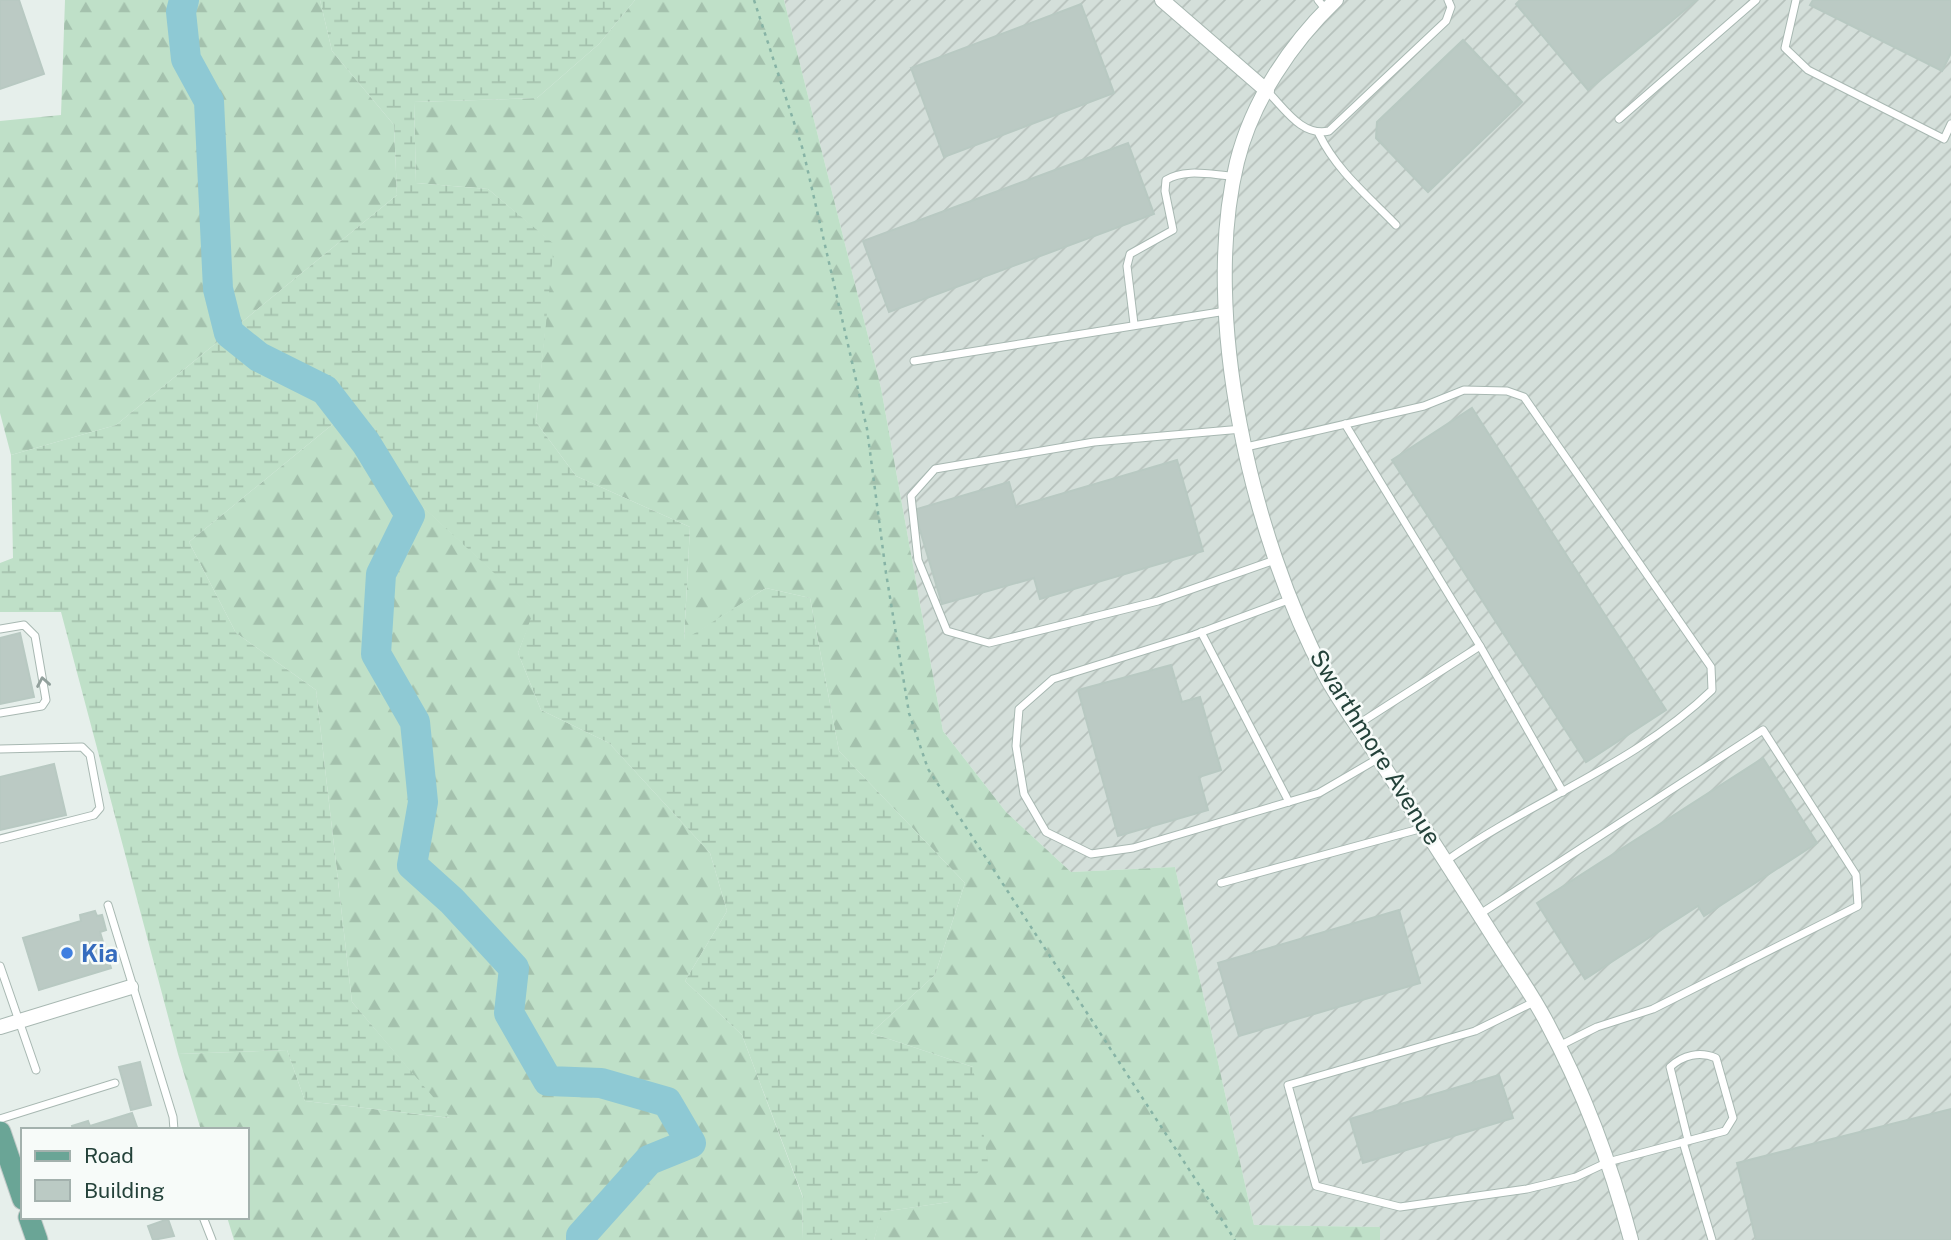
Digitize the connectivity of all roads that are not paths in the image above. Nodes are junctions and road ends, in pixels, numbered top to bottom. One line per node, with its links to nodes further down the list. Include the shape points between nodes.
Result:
1 (1162, 0): 6 (street)
2 (1448, 0): 9 (lane, via 1451,7 1446,21 1329,131)
3 (1756, 0): 7 (lane)
4 (1796, 0): 8 (lane, via 1785,48 1808,71 1944,139)
5 (1326, 3): 6 (street, Swarthmore Avenue, via 1286,56)
6 (1267, 91): 9 (lane, via 1304,130); 10 (street, Swarthmore Avenue, via 1248,127)
7 (1619, 119)
8 (1951, 124)
9 (1319, 134): 11 (lane, via 1341,168)
10 (1234, 176): 12 (street, Swarthmore Avenue, via 1223,263); 13 (lane, via 1186,173 1166,180 1173,230 1130,254 1127,267)
11 (1396, 225)
12 (1226, 311): 13 (lane); 16 (street, Swarthmore Avenue)
13 (1134, 324): 14 (lane)
14 (914, 361)
15 (1345, 424): 17 (lane); 22 (lane); 27 (lane, via 1424,406 1464,390 1507,391 1524,397 1711,667 1712,690 1699,703)
16 (1242, 429): 17 (street, Swarthmore Avenue); 18 (lane, via 1094,442 935,469 911,496 918,560 947,631 989,643 1158,601)
17 (1246, 447): 18 (street, Swarthmore Avenue)
18 (1275, 560): 19 (street, Swarthmore Avenue)
19 (1292, 599): 21 (lane); 24 (street, Swarthmore Avenue, via 1325,675)
20 (0, 629): 23 (lane, one-way to 20, via 42,706 46,700 35,636 24,625)
21 (1201, 632): 28 (lane); 28 (lane, via 1053,679 1019,709 1016,746 1024,794 1046,832 1091,854 1133,848)
22 (1480, 646): 24 (lane); 27 (lane)
23 (0, 713)
24 (1357, 725): 26 (street, Swarthmore Avenue)
25 (0, 749): 30 (lane, via 82,747 90,755 100,808 94,815)
26 (1379, 758): 28 (lane, via 1319,793); 29 (street, Swarthmore Avenue)
27 (1563, 792): 31 (lane)
28 (1289, 802)
29 (1423, 827): 31 (street, Swarthmore Avenue); 32 (lane)
30 (0, 839)
31 (1446, 861): 34 (street, Swarthmore Avenue)
32 (1221, 883)
33 (108, 905): 36 (lane)
34 (1479, 914): 37 (street, Swarthmore Avenue); 40 (lane, via 1763,730 1856,875 1858,906 1653,1009 1597,1027)
35 (0, 966): 38 (lane)
36 (131, 987): 38 (street); 44 (lane)
37 (1534, 1002): 40 (street, Swarthmore Avenue); 47 (lane, via 1475,1031 1288,1085 1316,1186 1400,1207 1527,1189 1576,1177)
38 (19, 1021): 39 (street); 41 (lane)
39 (0, 1027)
40 (1559, 1046): 47 (street, Swarthmore Avenue)
41 (36, 1070)
42 (115, 1083): 43 (lane)
43 (0, 1119)
44 (174, 1128)
45 (0, 1132): 48 (main road)
46 (1686, 1141): 46 (lane, via 1725,1130 1733,1118 1716,1058 1704,1053 1679,1059 1670,1067); 47 (lane); 54 (lane)
47 (1608, 1162): 53 (street, Swarthmore Avenue)
48 (21, 1193)
49 (30, 1219): 51 (main road)
50 (204, 1219): 52 (lane)
51 (37, 1240)
52 (212, 1240)
53 (1631, 1240)
54 (1712, 1240)

